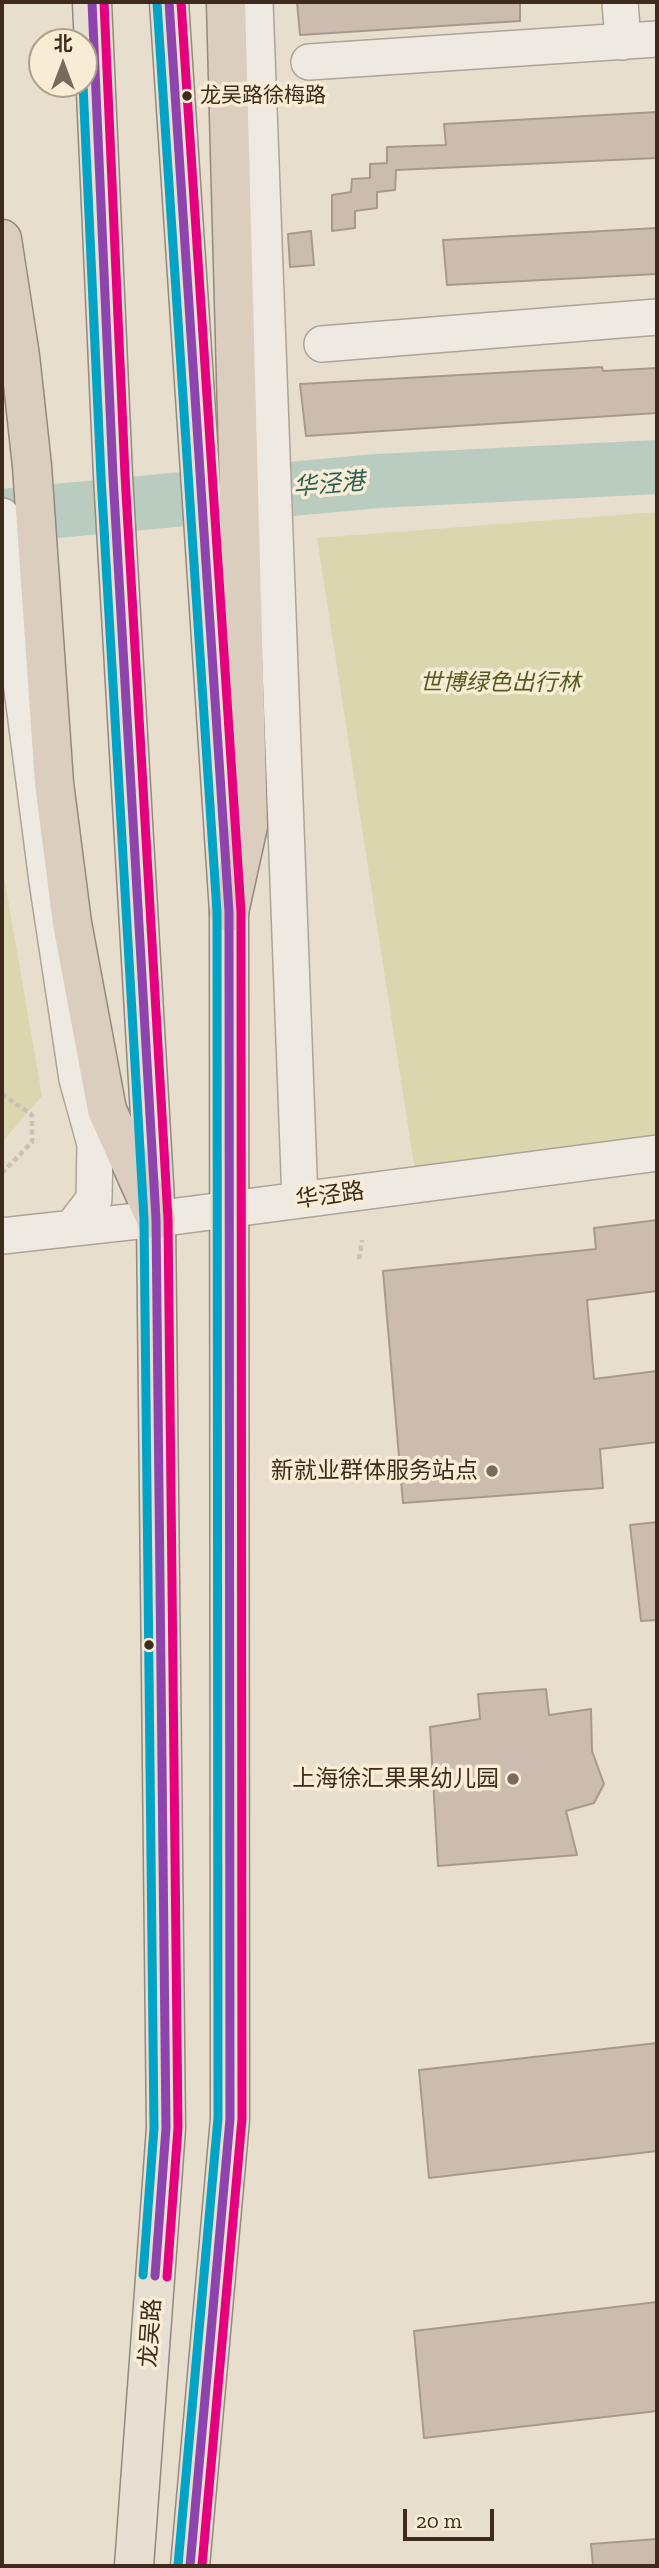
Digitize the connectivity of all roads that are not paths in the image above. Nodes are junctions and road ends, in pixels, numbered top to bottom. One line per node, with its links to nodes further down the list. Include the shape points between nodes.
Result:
1 (92, 2): 18 (main road, 龙吴路, via 113,476)
2 (169, 2): 13 (main road, via 199,467)
3 (226, 2): 13 (highway)
4 (255, 2): 13 (street, via 272,463)
5 (620, 2): 7 (street)
6 (657, 39): 7 (street)
7 (622, 42): 8 (street)
8 (309, 62)
9 (2, 239): 18 (highway, via 33,466 54,783 72,923 107,1110)
10 (657, 317): 11 (street)
11 (322, 344)
12 (2, 516): 19 (street, via 49,895 77,1079 95,1144 94,1199)
13 (240, 550): 14 (highway, via 248,825); 16 (street)
14 (229, 912): 17 (main road)
15 (657, 1153): 16 (street, 华泾路)
16 (300, 1200): 17 (street, 华泾路)
17 (230, 1210): 18 (street, 华泾路); 22 (main road, via 230,2119)
18 (156, 1219): 19 (street, 华泾路); 21 (main road, 龙吴路, via 166,2128)
19 (72, 1228): 20 (street, 华泾路)
20 (2, 1236)
21 (134, 2566)
22 (190, 2566)

